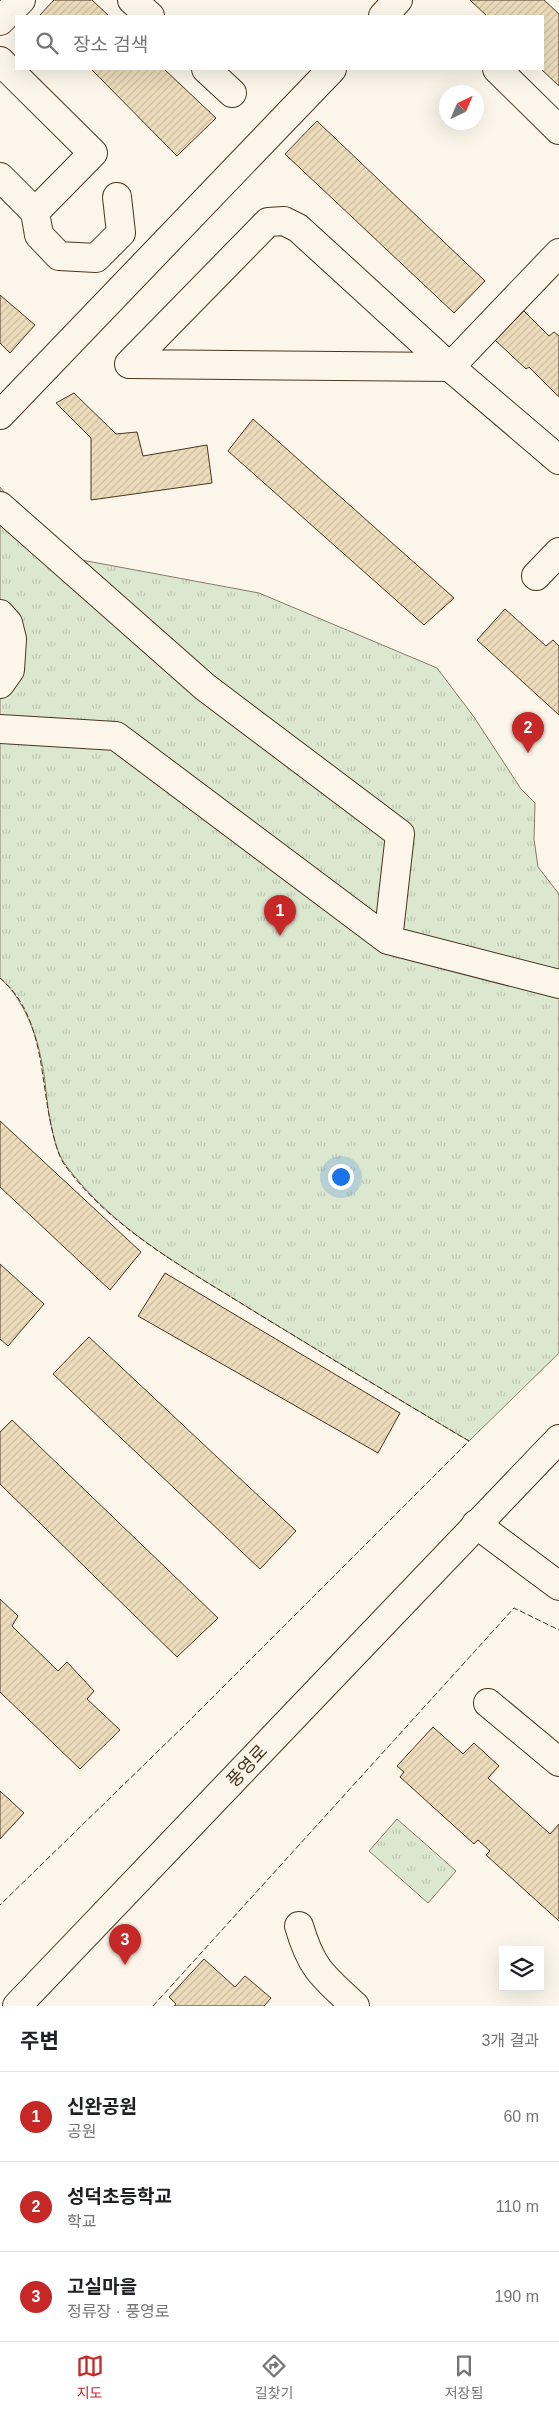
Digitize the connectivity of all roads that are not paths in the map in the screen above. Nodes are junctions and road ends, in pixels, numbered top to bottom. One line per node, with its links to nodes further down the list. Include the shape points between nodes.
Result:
1 (20, 0): 6 (street)
2 (132, 0): 4 (street)
3 (398, 0): 5 (street)
4 (149, 15)
5 (384, 15)
6 (0, 20)
7 (3, 69): 15 (street, via 93,153)
8 (207, 70): 11 (street)
9 (331, 70): 18 (street)
10 (498, 70): 12 (street)
11 (232, 93)
12 (559, 130)
13 (0, 177): 15 (street)
14 (117, 197): 15 (street, via 121,233 96,258 59,256 39,235)
15 (35, 212)
16 (559, 253): 17 (street)
17 (450, 367): 17 (street, via 298,228 284,221 268,222 129,364); 19 (street)
18 (0, 415)
19 (559, 460)
20 (0, 506): 26 (street, via 206,687 400,834)
21 (559, 552): 22 (street)
22 (536, 576)
23 (0, 614): 24 (street, via 8,623 12,639 10,670)
24 (0, 684)
25 (0, 729): 26 (street, via 116,736)
26 (388, 940): 27 (street)
27 (559, 984)
28 (559, 1439): 29 (street, 풍영로)
29 (476, 1524): 30 (street); 34 (street, 풍영로)
30 (559, 1586)
31 (488, 1703): 32 (street)
32 (559, 1762)
33 (299, 1926): 35 (street, via 307,1953 319,1972)
34 (17, 2006)
35 (355, 2006)

